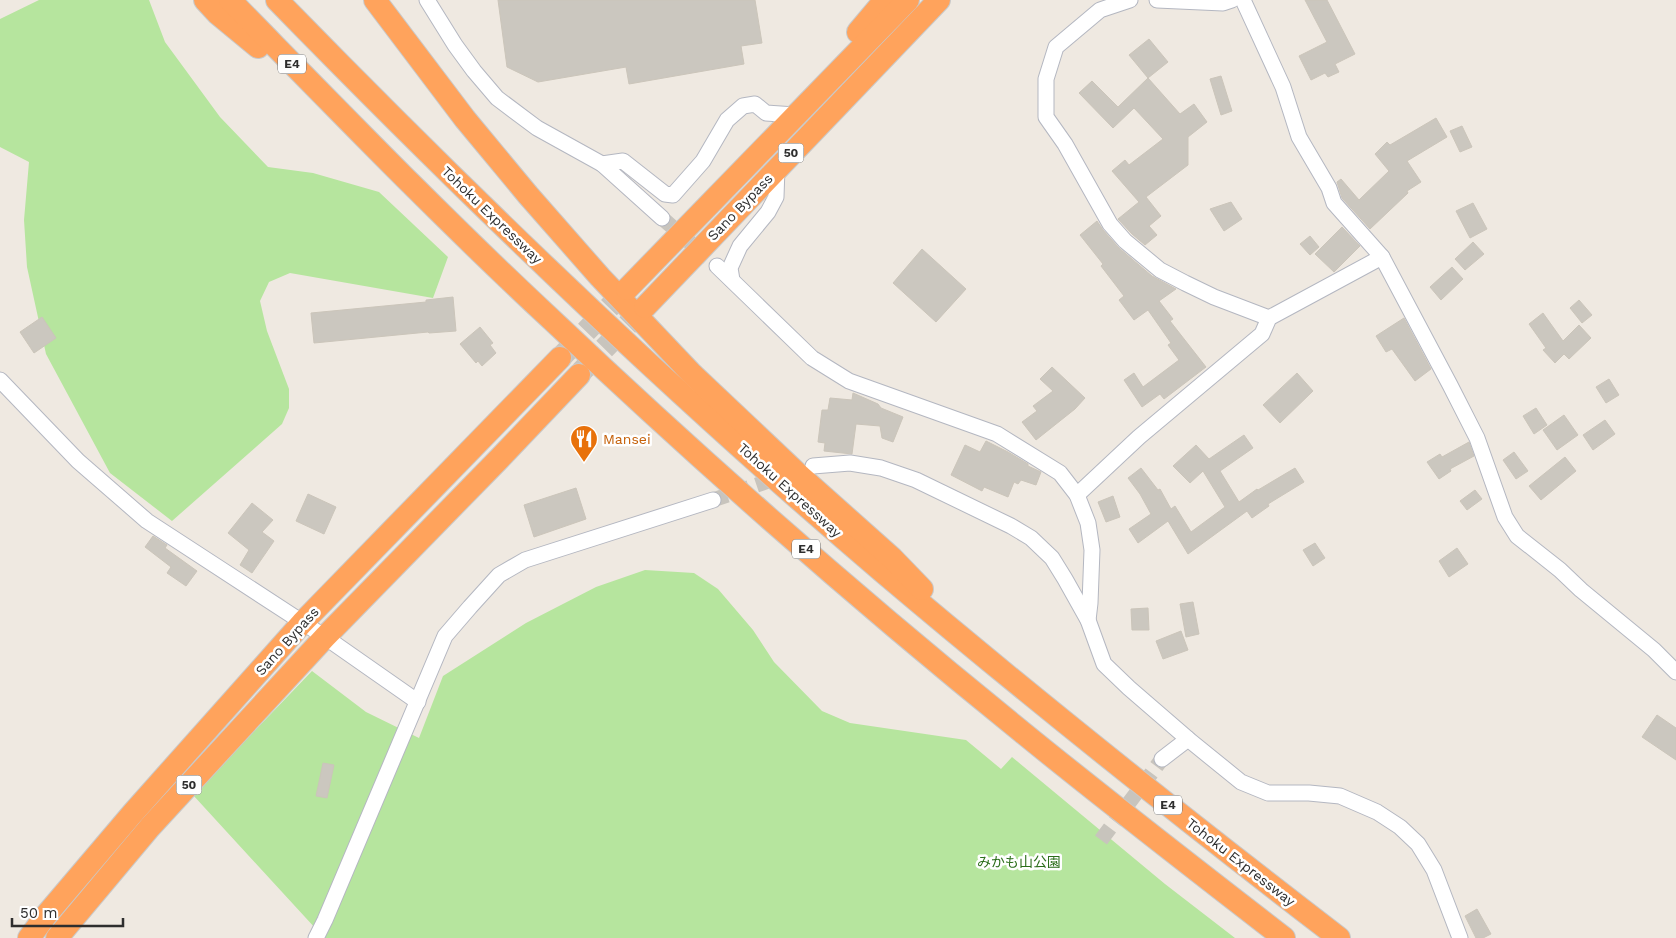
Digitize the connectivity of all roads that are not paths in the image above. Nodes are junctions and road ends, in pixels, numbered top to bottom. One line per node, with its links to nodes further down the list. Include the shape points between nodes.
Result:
1 (204, 0): 17 (highway)
2 (230, 0): 17 (highway, E4)
3 (277, 0): 36 (highway, Tohoku Expressway / E4, via 458,183 676,388 852,545)
4 (375, 0): 36 (highway, via 465,119 606,284 692,374 892,558)
5 (427, 0): 18 (street, via 455,46 498,98 537,128)
6 (885, 0): 15 (highway, via 853,38)
7 (908, 0): 15 (highway, Sano Bypass / 50)
8 (939, 0): 14 (highway, Sano Bypass / 50)
9 (956, 0): 14 (highway)
10 (1130, 0): 26 (street, via 1100,10 1056,47 1046,79 1046,116 1110,224 1125,241 1160,270 1184,283)
11 (1158, 0): 12 (street, via 1223,3)
12 (1232, 0)
13 (1243, 0): 21 (street, via 1283,87 1300,136 1334,203)
14 (897, 44): 19 (highway, Sano Bypass / 50)
15 (821, 89): 16 (highway, Sano Bypass / 50)
16 (796, 115): 18 (street, via 766,113 755,104 743,106 727,120 703,161 673,195 665,194 623,161); 24 (highway, Sano Bypass / 50)
17 (355, 128): 44 (highway, E4, via 552,320 823,564 1020,730)
18 (602, 164): 20 (street)
19 (777, 168): 23 (street, via 776,197 740,246 730,268); 25 (highway, Sano Bypass / 50)
20 (662, 218)
21 (1382, 257): 26 (street); 37 (street, via 1477,438 1505,517 1517,536)
22 (716, 266): 23 (street)
23 (732, 280): 31 (street, via 812,358 873,390 997,434 1060,473)
24 (627, 289)
25 (645, 307)
26 (1269, 318): 31 (street, via 1262,334 1139,437)
27 (560, 358): 34 (highway, Sano Bypass / 50)
28 (579, 375): 35 (highway, Sano Bypass / 50)
29 (0, 380): 34 (street, via 78,461 147,521)
30 (813, 466): 33 (street, via 850,463 881,468 916,480 1010,526 1030,538 1052,558)
31 (1077, 496): 33 (street, via 1088,523 1092,550)
32 (713, 500): 38 (street, via 525,560 499,576 445,636)
33 (1088, 620): 39 (street, via 1104,664)
34 (302, 623): 35 (street); 41 (highway, Sano Bypass / 50, via 132,814)
35 (325, 637): 38 (street); 42 (highway, Sano Bypass / 50, via 150,827)
36 (999, 669): 45 (highway, Tohoku Expressway / E4)
37 (1676, 672)
38 (418, 702): 43 (street)
39 (1188, 739): 40 (street); 46 (street, via 1242,782 1268,793 1340,796 1377,812 1400,827 1418,844 1434,870)
40 (1162, 759)
41 (29, 938)
42 (57, 938)
43 (316, 938)
44 (1284, 938)
45 (1339, 938)
46 (1460, 938)

